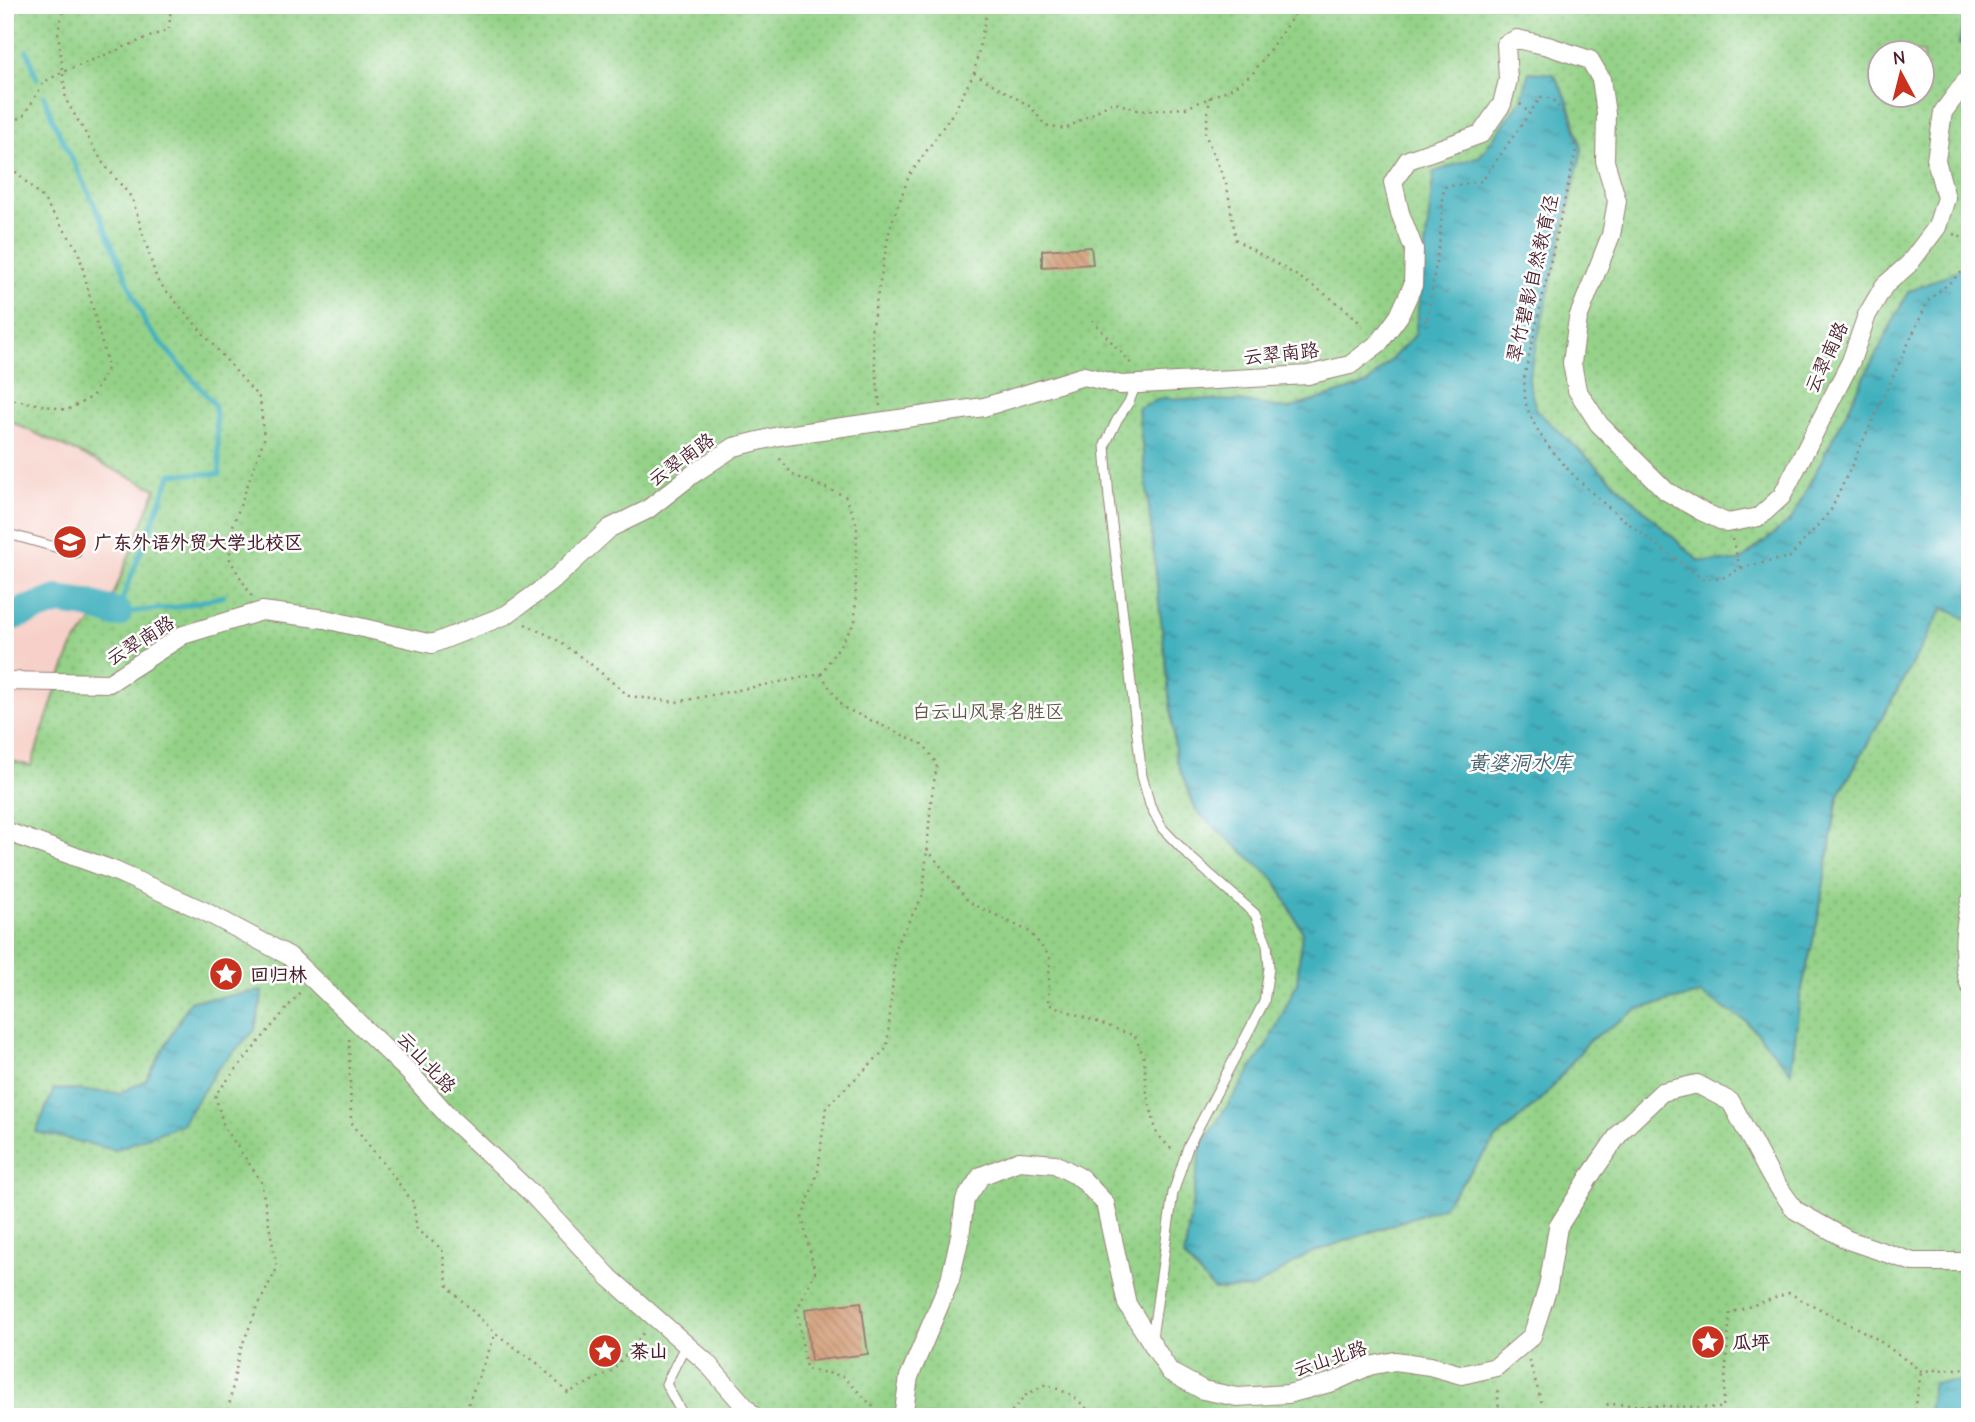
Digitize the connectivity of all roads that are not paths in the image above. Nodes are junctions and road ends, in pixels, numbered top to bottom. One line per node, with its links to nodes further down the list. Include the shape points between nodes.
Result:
1 (1970, 76): 2 (street, 云翠南路, via 1943,112 1936,160 1946,198 1937,227 1909,264 1884,286 1782,496 1759,517 1727,523 1666,491 1599,424 1577,390 1572,363 1578,318 1611,235 1617,201 1605,161 1601,79 1590,60 1517,39 1506,44 1508,80 1502,104 1481,134 1408,160 1393,182 1414,248 1413,285 1399,316 1379,343 1350,365 1308,375)
2 (1139, 384): 5 (street, 云翠南路, via 1121,385 1084,376 984,407 734,447 647,510 610,528 549,584 506,615 432,644 325,619 262,611 183,635 109,683); 11 (lane, via 1105,445 1142,776 1162,828 1255,914 1267,944 1269,968 1264,1002 1188,1147 1172,1193)
3 (5, 533): 4 (lane)
4 (76, 553)
5 (5, 681)
6 (5, 831): 10 (street, 云山北路, via 115,871 289,956 531,1193 610,1278)
7 (1970, 902): 8 (street, via 1964,971)
8 (1970, 986)
9 (1970, 1262): 11 (street, 云山北路, via 1913,1262 1848,1240 1795,1210 1770,1175 1731,1102 1696,1084 1662,1092 1620,1131 1558,1227 1548,1287 1532,1336 1496,1367 1462,1375 1395,1361 1288,1394 1237,1397 1203,1390 1170,1373)
10 (686, 1344): 12 (lane, via 666,1384); 13 (street, 云山北路)
11 (1151, 1344): 14 (street, 云山北路, via 1127,1304 1105,1203 1080,1178 1055,1164 1019,1161 981,1176 965,1199 950,1280 909,1377)
12 (684, 1417)
13 (754, 1417)
14 (903, 1417)

